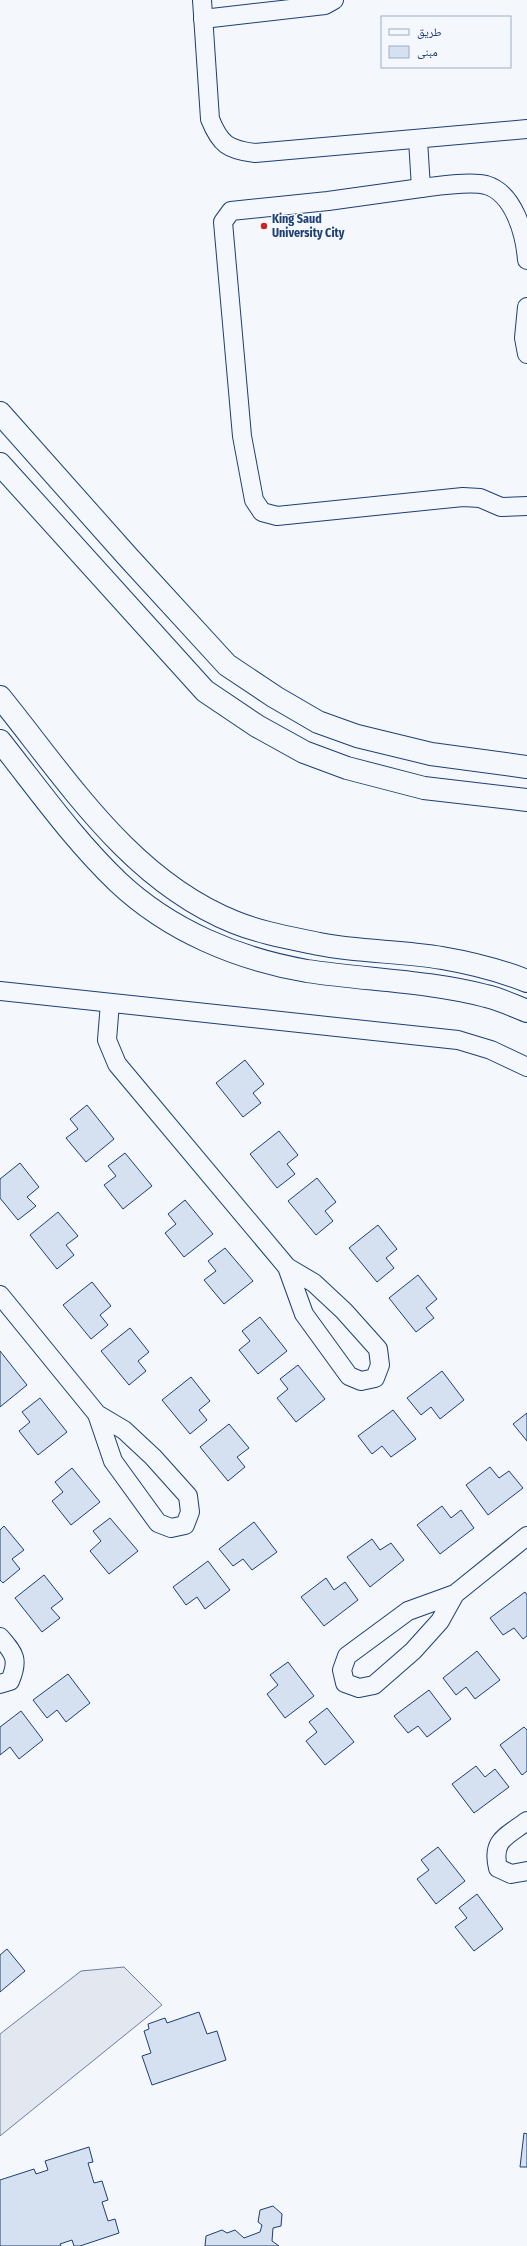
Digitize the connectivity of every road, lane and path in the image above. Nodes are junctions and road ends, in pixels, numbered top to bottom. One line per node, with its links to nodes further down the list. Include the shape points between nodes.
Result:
1 (202, 0): 3 (street)
2 (334, 0): 3 (street, via 325,5)
3 (203, 19): 5 (street, via 210,119 225,145 238,152 255,154)
4 (527, 129): 5 (street)
5 (418, 140): 6 (street)
6 (421, 188): 7 (street, via 450,184 486,185 505,197 514,211); 12 (street, via 231,211 223,222 242,436 254,500 262,512 277,516 463,496 480,498 501,507)
7 (527, 260)
8 (527, 307): 9 (street, via 524,338)
9 (527, 354)
10 (0, 413): 15 (main road, via 227,665 318,722 357,736 431,754)
11 (0, 464): 16 (main road, via 205,691 257,726 304,752 347,768 424,788)
12 (527, 506)
13 (0, 697): 17 (main road, via 96,817 125,848 156,877 201,906 234,922 264,932 321,944 441,958 492,968)
14 (0, 742): 20 (main road, via 76,836 119,882 149,908 201,939 251,959 307,971 455,989 488,996)
15 (527, 767)
16 (527, 800)
17 (527, 980)
18 (0, 991): 19 (street)
19 (110, 1003): 21 (street, via 458,1040 491,1050); 22 (street, via 107,1040 117,1064)
20 (527, 1011)
21 (527, 1067)
22 (287, 1267): 22 (street, via 304,1314 349,1376 361,1381 375,1378 380,1365 378,1349 344,1310 314,1283)
23 (0, 1295): 24 (street)
24 (97, 1414): 24 (street, via 114,1461 158,1523 171,1528 185,1525 190,1512 188,1496 153,1457 124,1430)
25 (527, 1536): 26 (street)
26 (455, 1594): 26 (street, via 408,1611 347,1656 342,1670 345,1683 359,1688 374,1685 413,1651 440,1621)
27 (0, 1637): 28 (street, via 13,1652 16,1668 10,1681)
28 (0, 1684)
29 (527, 1821): 30 (street, via 499,1842 495,1855 498,1868 512,1874)
30 (527, 1871)

